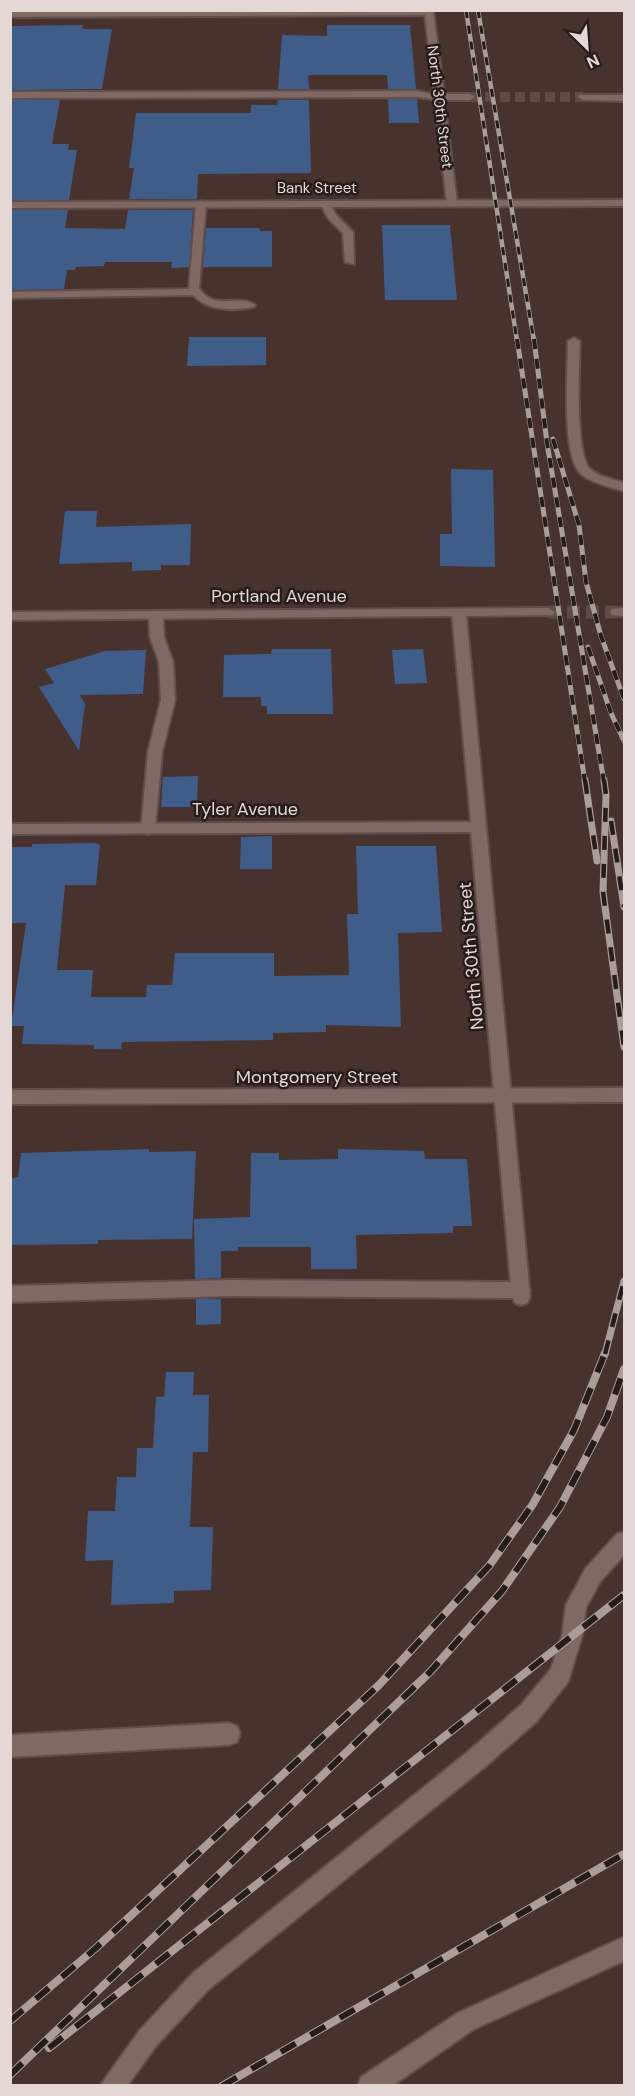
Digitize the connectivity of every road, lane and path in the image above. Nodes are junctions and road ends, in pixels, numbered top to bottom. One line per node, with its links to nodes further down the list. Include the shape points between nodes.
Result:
1 (429, 11): 2 (street); 4 (street, North 30th Street)
2 (10, 14)
3 (10, 95): 4 (street)
4 (439, 97): 5 (street); 9 (street, North 30th Street)
5 (470, 97)
6 (583, 97): 7 (street)
7 (624, 98)
8 (325, 203): 9 (street, Bank Street); 11 (street, Bank Street); 13 (street, via 348,232)
9 (452, 203): 10 (street, Bank Street)
10 (624, 203)
11 (201, 204): 12 (street, Bank Street); 14 (street)
12 (10, 205)
13 (350, 262)
14 (195, 292): 15 (street); 16 (street, via 208,304)
15 (10, 295)
16 (250, 306)
17 (574, 341): 18 (street, via 578,462 587,473)
18 (624, 487)
19 (548, 612): 20 (street, Portland Avenue)
20 (459, 613): 21 (street, Portland Avenue); 23 (street, North 30th Street)
21 (156, 615): 22 (street, Portland Avenue); 25 (street, via 157,638 166,662 168,700 155,752)
22 (10, 616)
23 (479, 827): 25 (street, Tyler Avenue); 27 (street, North 30th Street)
24 (10, 829): 25 (street, Tyler Avenue)
25 (148, 829)
26 (624, 1095): 27 (street, Montgomery Street)
27 (503, 1096): 28 (street, Montgomery Street); 29 (street, North 30th Street, via 521,1293 231,1288)
28 (10, 1097)
29 (10, 1294)
30 (624, 1541): 34 (street, via 587,1585 576,1605 572,1636 560,1675 529,1713 201,1981 148,2038)
31 (229, 1734): 32 (street)
32 (10, 1746)
33 (624, 1948): 35 (street, via 466,2021)
34 (112, 2085)
35 (370, 2085)

